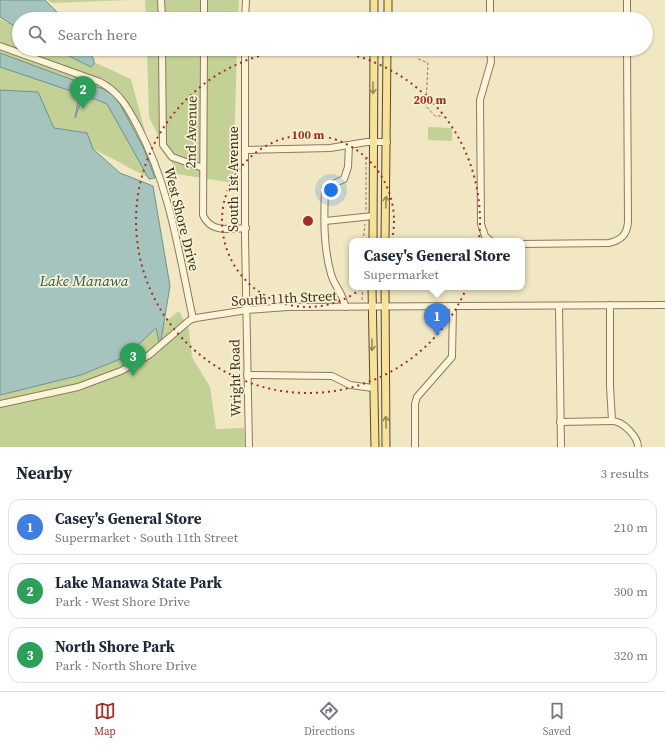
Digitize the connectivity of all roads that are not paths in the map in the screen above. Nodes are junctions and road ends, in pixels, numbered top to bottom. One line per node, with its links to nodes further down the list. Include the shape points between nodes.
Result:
1 (161, 0): 8 (street)
2 (204, 0): 9 (street)
3 (246, 0): 10 (street)
4 (374, 0): 11 (main road)
5 (388, 0): 12 (main road)
6 (490, 0): 13 (street)
7 (626, 0): 14 (street)
8 (162, 12)
9 (204, 12)
10 (245, 12)
11 (374, 12)
12 (388, 12)
13 (490, 12)
14 (627, 12)
15 (0, 46): 16 (street, West Shore Drive)
16 (12, 50)
17 (28, 56): 47 (street, West Shore Drive, via 100,82 112,89 125,104 152,155 164,186)
18 (162, 56): 29 (street, via 163,145 172,157)
19 (204, 56): 29 (street, 2nd Avenue)
20 (245, 56): 28 (street, South 1st Avenue)
21 (374, 56): 25 (main road, one-way to 25)
22 (387, 56): 26 (main road)
23 (491, 56): 35 (street, via 480,100 481,224)
24 (627, 56): 36 (street, via 628,222 624,235 609,243)
25 (374, 142): 26 (street); 27 (street); 30 (main road)
26 (386, 142): 34 (main road, one-way to 26)
27 (349, 145): 28 (street, via 330,148); 31 (street, via 348,167 344,179 325,188)
28 (246, 150): 32 (street, South 1st Avenue)
29 (203, 168): 32 (street, 2nd Avenue, via 205,220 214,228)
30 (373, 216): 31 (street); 33 (main road)
31 (324, 221): 45 (street, via 331,274 336,287 344,296)
32 (246, 228): 46 (street, South 1st Avenue)
33 (373, 238)
34 (385, 238)
35 (487, 238)
36 (525, 244)
37 (372, 290): 41 (main road)
38 (385, 290): 42 (main road)
39 (610, 305): 40 (street, South 11th Street); 44 (street, South 11th Street); 51 (street)
40 (665, 305)
41 (372, 306): 42 (street, South 11th Street); 45 (street, South 11th Street); 49 (main road, one-way to 49)
42 (385, 306): 43 (street, South 11th Street); 55 (main road, one-way to 42)
43 (453, 306): 44 (street, South 11th Street); 56 (street, via 452,357 417,398)
44 (559, 306): 52 (street)
45 (345, 307): 46 (street, South 11th Street)
46 (247, 310): 47 (street, South 11th Street); 48 (street, Wright Road)
47 (193, 319): 50 (street, via 149,355 121,371 78,387)
48 (247, 375): 49 (street, via 332,376 350,385); 53 (street, Wright Road)
49 (373, 388): 54 (main road)
50 (0, 404)
51 (612, 421): 52 (street); 58 (street, via 624,425 638,443)
52 (560, 422): 57 (street)
53 (249, 447)
54 (375, 447)
55 (386, 447)
56 (415, 447)
57 (561, 447)
58 (638, 447)

